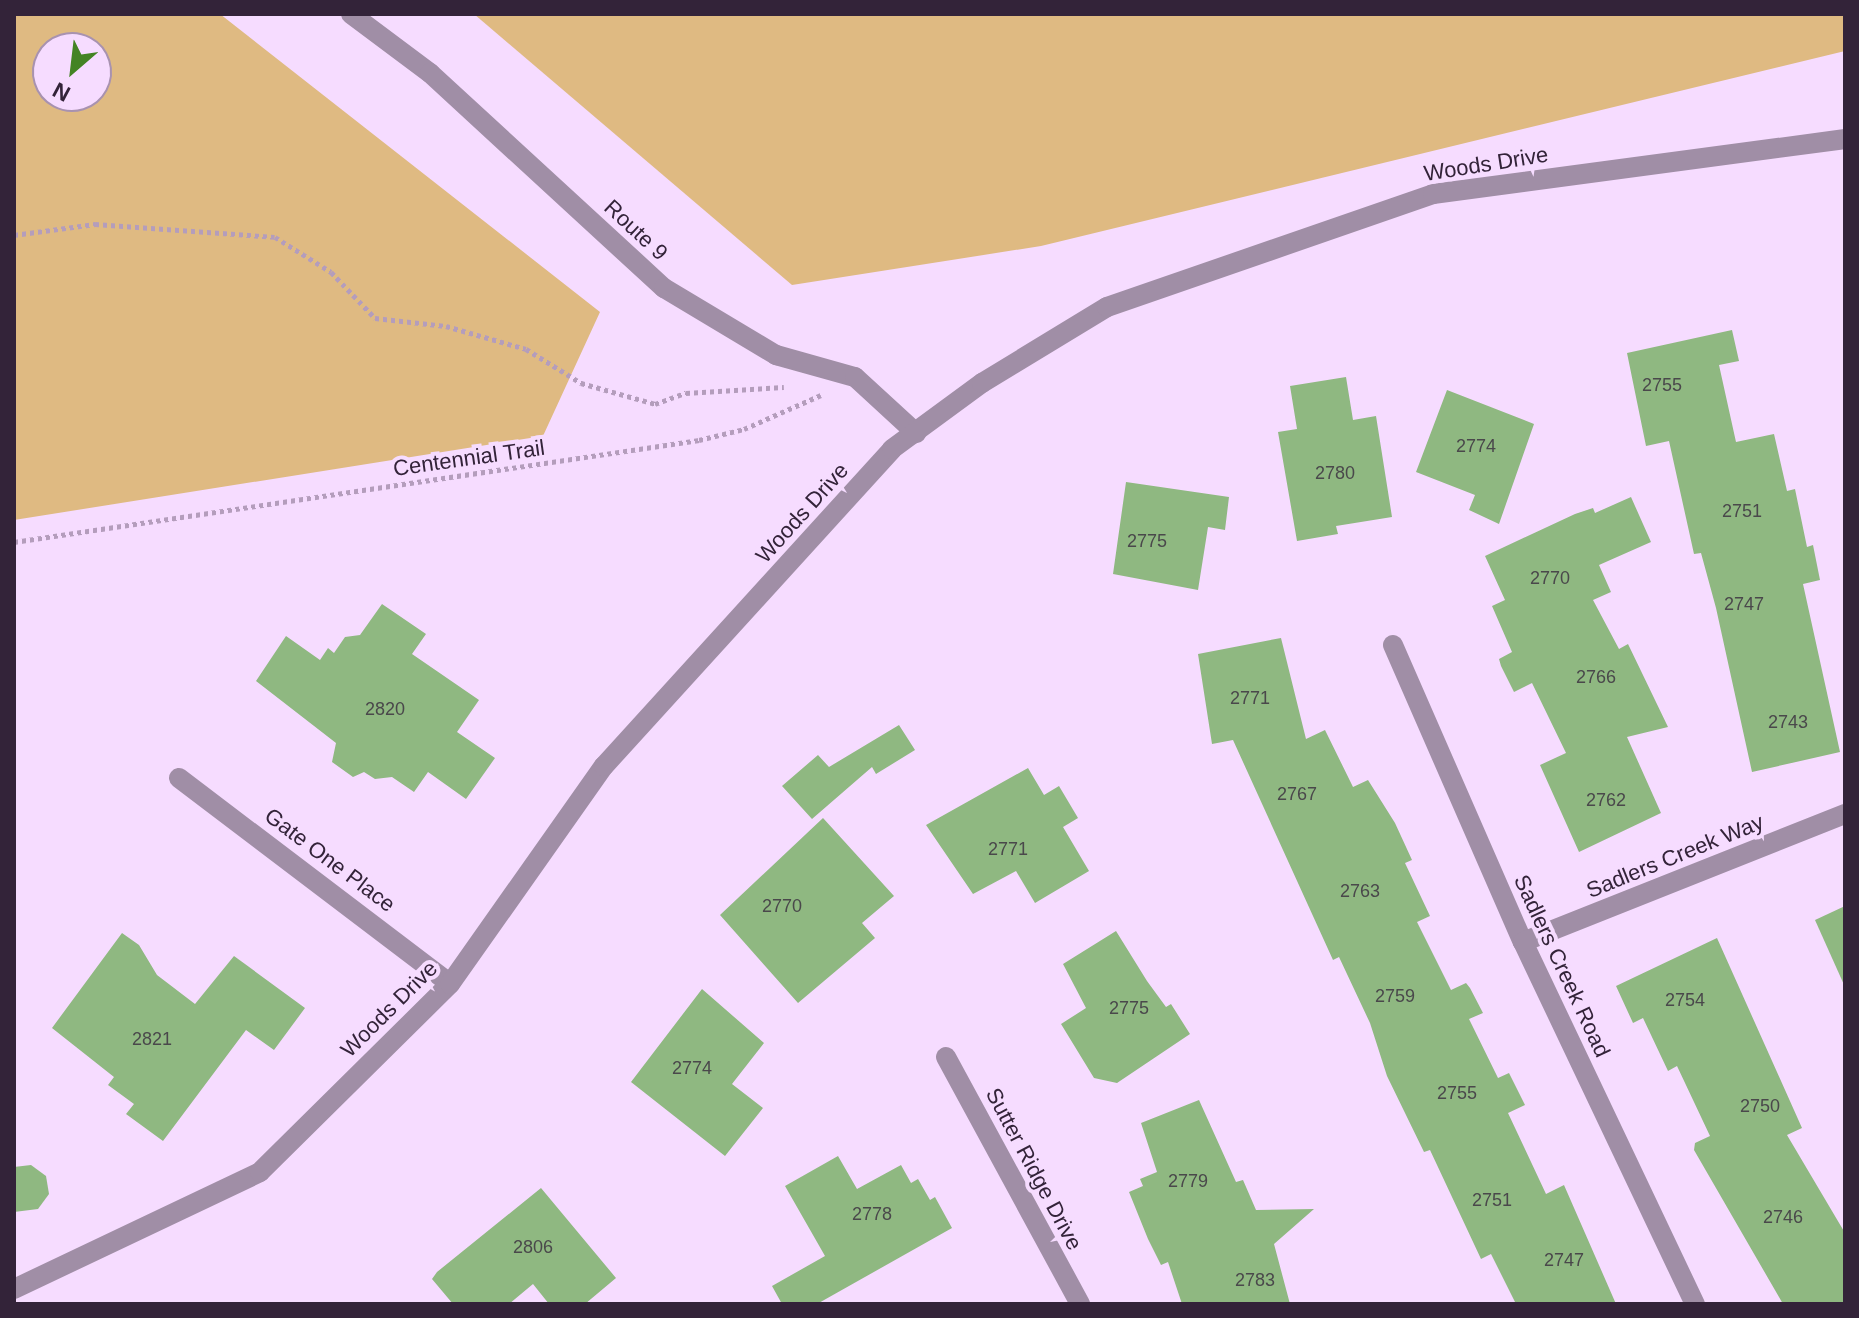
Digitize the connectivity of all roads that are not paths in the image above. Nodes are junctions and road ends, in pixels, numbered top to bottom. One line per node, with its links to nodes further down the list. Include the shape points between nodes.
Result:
1 (351, 14): 3 (street, Route 9, via 430,73 664,288 776,355 855,377)
2 (1845, 139): 3 (street, Woods Drive, via 1433,194 1107,307 982,383)
3 (916, 433): 8 (street, Woods Drive, via 892,449 604,766)
4 (1393, 645): 7 (street, Sadlers Creek Road)
5 (179, 778): 8 (street, Gate One Place)
6 (1845, 814): 7 (street, Sadlers Creek Way)
7 (1523, 942): 12 (street, Sadlers Creek Road)
8 (450, 984): 10 (street, Woods Drive, via 260,1172)
9 (946, 1057): 11 (street, Sutter Ridge Drive)
10 (14, 1289)
11 (1080, 1304)
12 (1695, 1304)

